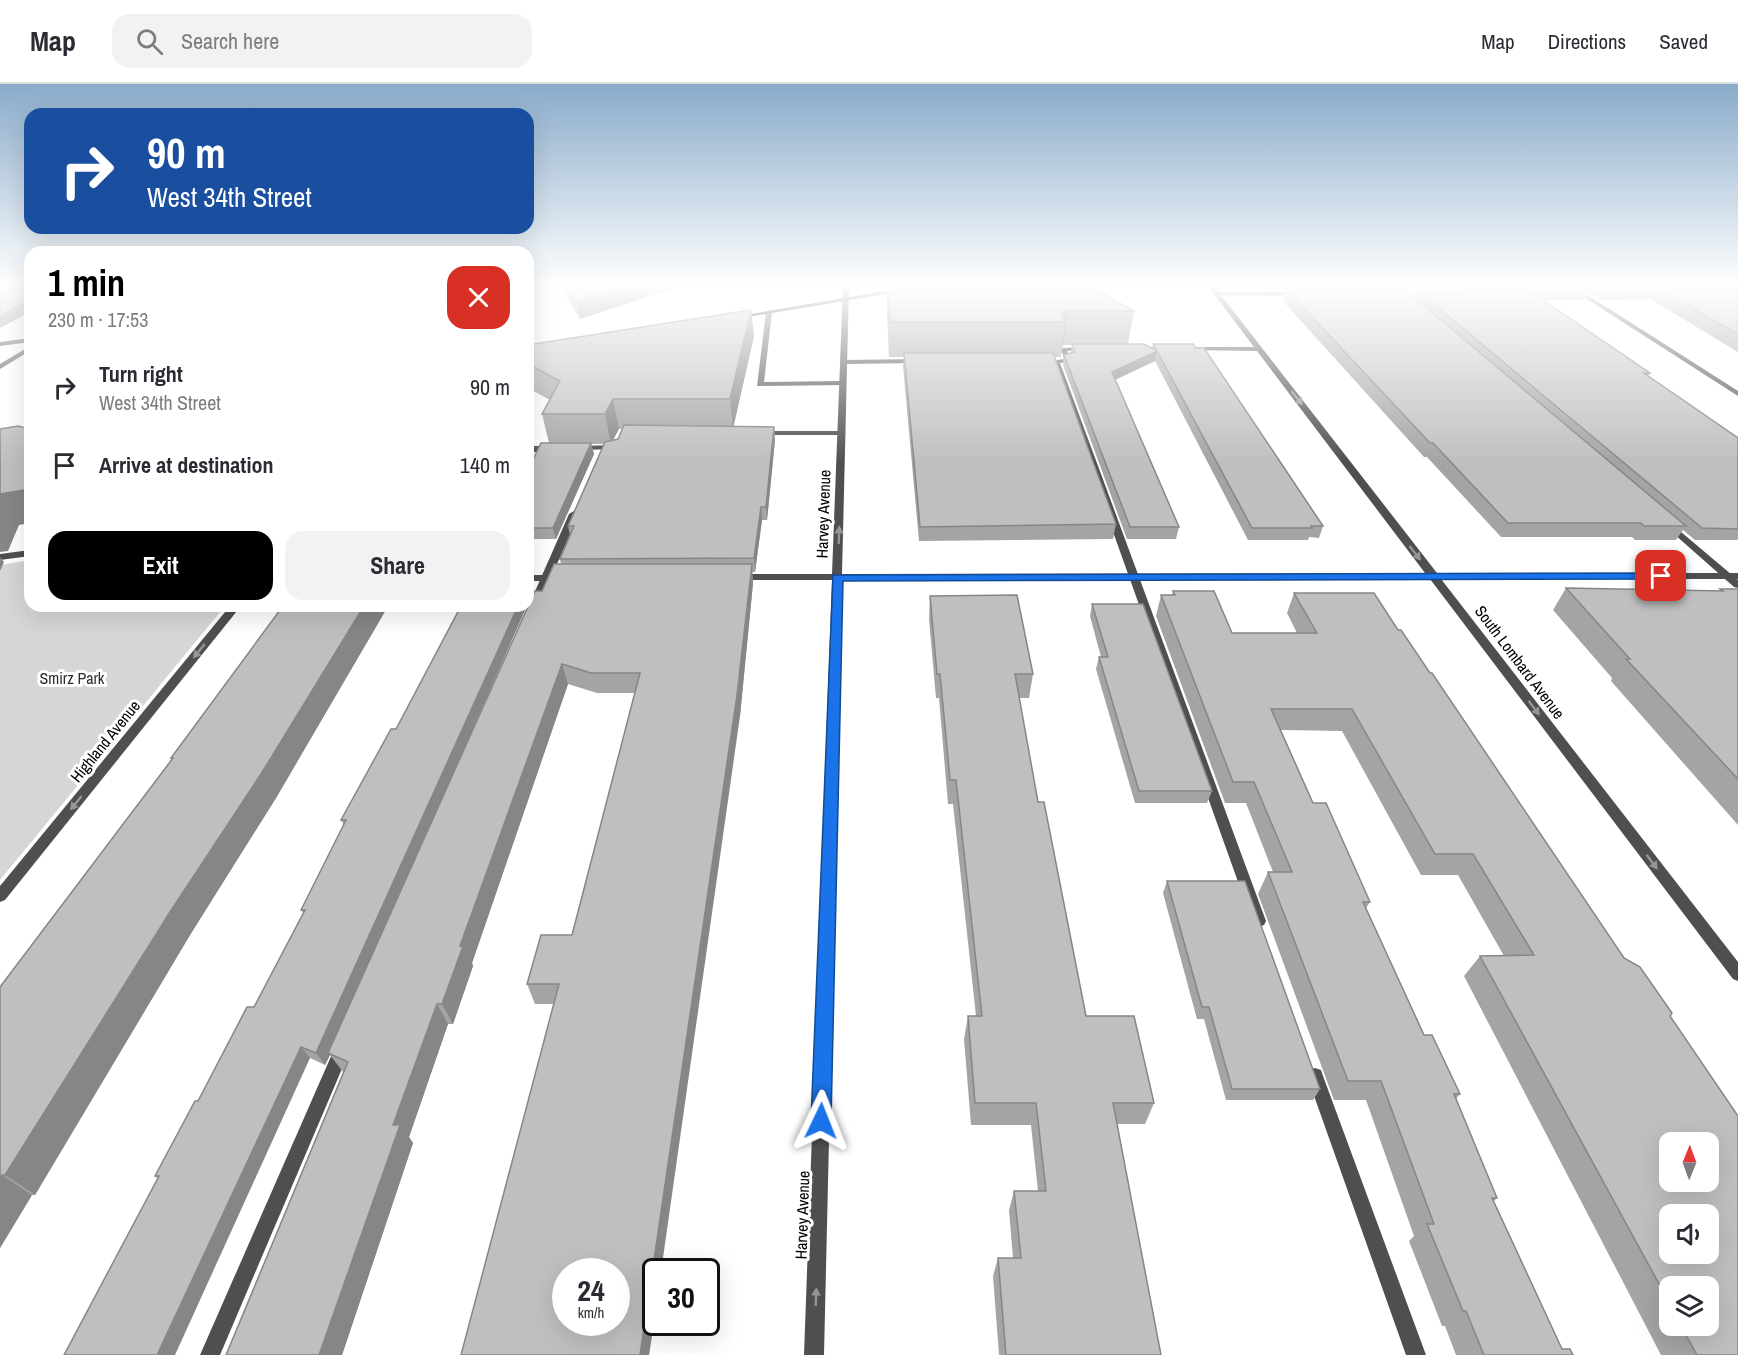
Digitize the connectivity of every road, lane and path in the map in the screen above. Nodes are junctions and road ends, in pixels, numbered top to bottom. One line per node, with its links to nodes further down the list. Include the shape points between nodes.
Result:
1 (765, 344): 12 (street, via 760,384)
2 (845, 344): 10 (street, Harvey Avenue)
3 (1255, 344): 5 (street, South Lombard Avenue)
4 (1661, 344): 13 (street)
5 (1258, 348): 7 (street); 24 (street, South Lombard Avenue, one-way to 24)
6 (1096, 349): 28 (street, via 1063,349 1068,361 1051,361)
7 (1174, 349)
8 (24, 352): 11 (street)
9 (929, 361): 10 (street)
10 (844, 362): 12 (street, Harvey Avenue)
11 (0, 367)
12 (843, 383): 15 (street, Harvey Avenue)
13 (1738, 394)
14 (752, 433): 15 (street)
15 (842, 433): 27 (street, Harvey Avenue, one-way to 15)
16 (619, 441): 18 (street, via 615,448 601,454)
17 (560, 448): 19 (street)
18 (571, 448)
19 (534, 449)
20 (579, 503): 30 (street)
21 (1657, 515): 25 (street)
22 (24, 554): 23 (street)
23 (0, 557)
24 (1434, 576): 25 (street); 28 (street); 39 (street, South Lombard Avenue, one-way to 39)
25 (1733, 576): 32 (street)
26 (730, 577): 27 (street)
27 (837, 577): 28 (street); 43 (street, Harvey Avenue, one-way to 27)
28 (1135, 577): 38 (street)
29 (534, 578): 30 (street)
30 (546, 578): 31 (street); 33 (street)
31 (580, 578)
32 (1738, 585)
33 (534, 606)
34 (231, 612): 37 (street, Highland Avenue, one-way to 37)
35 (531, 612): 36 (street)
36 (529, 617)
37 (0, 896)
38 (1262, 930)
39 (1738, 974)
40 (346, 1040): 42 (street)
41 (1311, 1064): 44 (street)
42 (210, 1355)
43 (814, 1355)
44 (1416, 1355)

